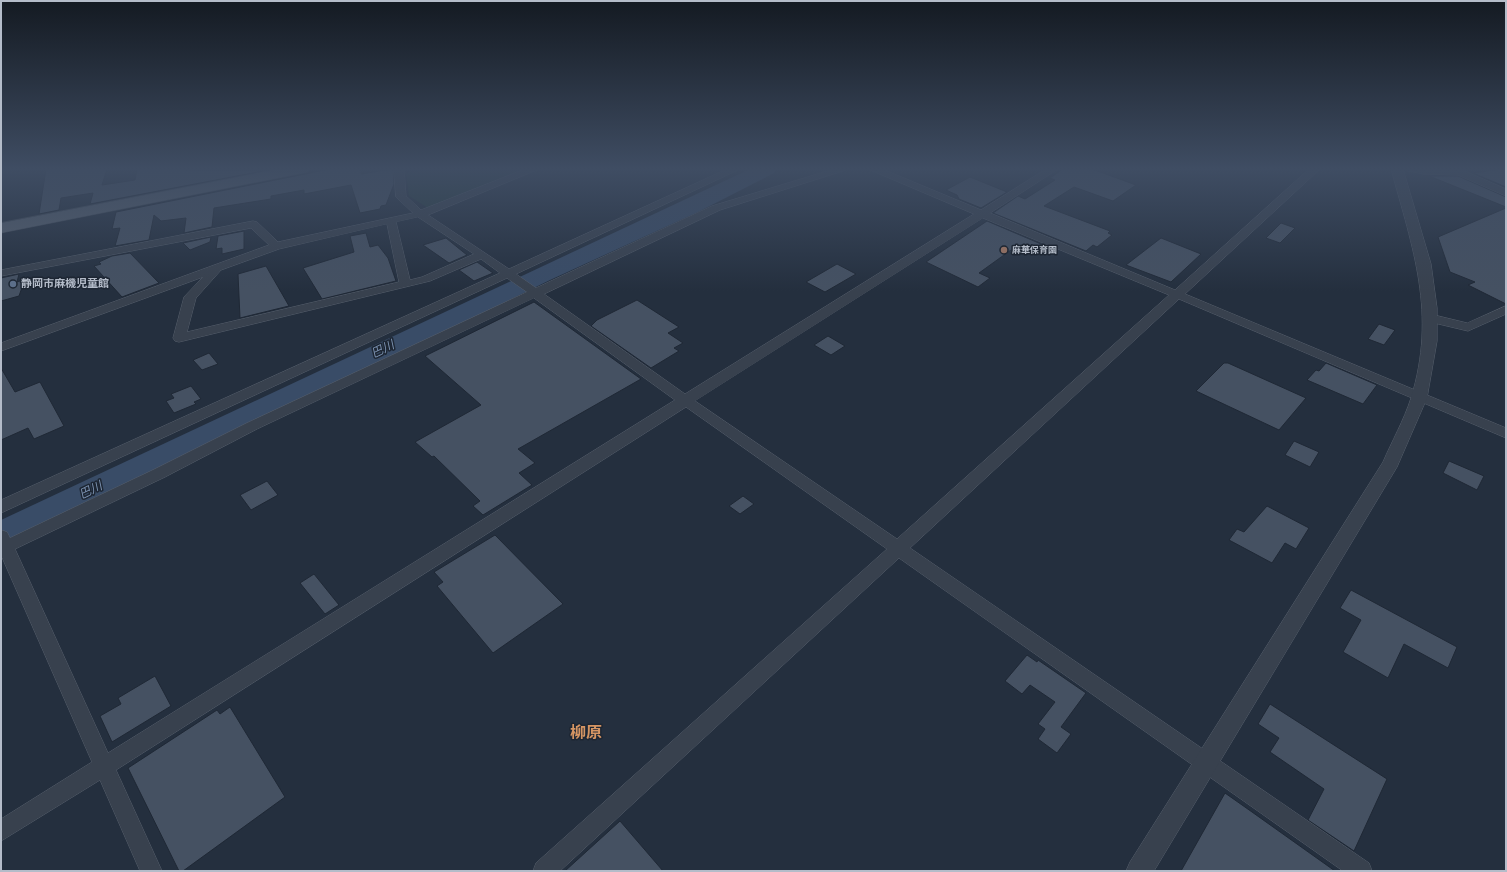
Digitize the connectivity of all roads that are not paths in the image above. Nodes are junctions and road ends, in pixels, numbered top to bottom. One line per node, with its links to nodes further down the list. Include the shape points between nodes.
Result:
1 (95, 210): 13 (main road)
2 (415, 210): 10 (street)
3 (431, 210): 10 (street)
4 (646, 210): 18 (street)
5 (712, 210): 20 (street)
6 (972, 210): 11 (street)
7 (989, 210): 11 (street)
8 (1270, 210): 21 (street)
9 (1409, 210): 23 (street, via 1424,264)
10 (420, 214): 12 (street); 15 (street)
11 (982, 214): 21 (street); 26 (street)
12 (391, 221): 14 (street); 19 (street)
13 (1, 228)
14 (276, 246): 16 (street); 17 (street, via 253,224)
15 (482, 255): 18 (street); 19 (street, via 426,279)
16 (220, 266): 19 (street, via 190,297 179,338); 24 (street)
17 (1, 273)
18 (507, 273): 20 (street); 28 (street)
19 (405, 284)
20 (534, 292): 26 (street); 29 (street, via 160,473)
21 (1176, 294): 25 (street); 30 (street)
22 (1506, 310): 23 (street, via 1468,327)
23 (1430, 318): 25 (street, via 1430,341)
24 (1, 347)
25 (1419, 398): 27 (street); 31 (street, via 1391,463)
26 (685, 400): 30 (street); 32 (street)
27 (1506, 433)
28 (1, 507)
29 (3, 544): 32 (street)
30 (899, 548): 31 (street); 35 (street)
31 (1205, 762): 36 (street); 37 (street)
32 (104, 766): 33 (street); 34 (street)
33 (1, 831)
34 (151, 871)
35 (544, 871)
36 (1139, 871)
37 (1361, 871)

